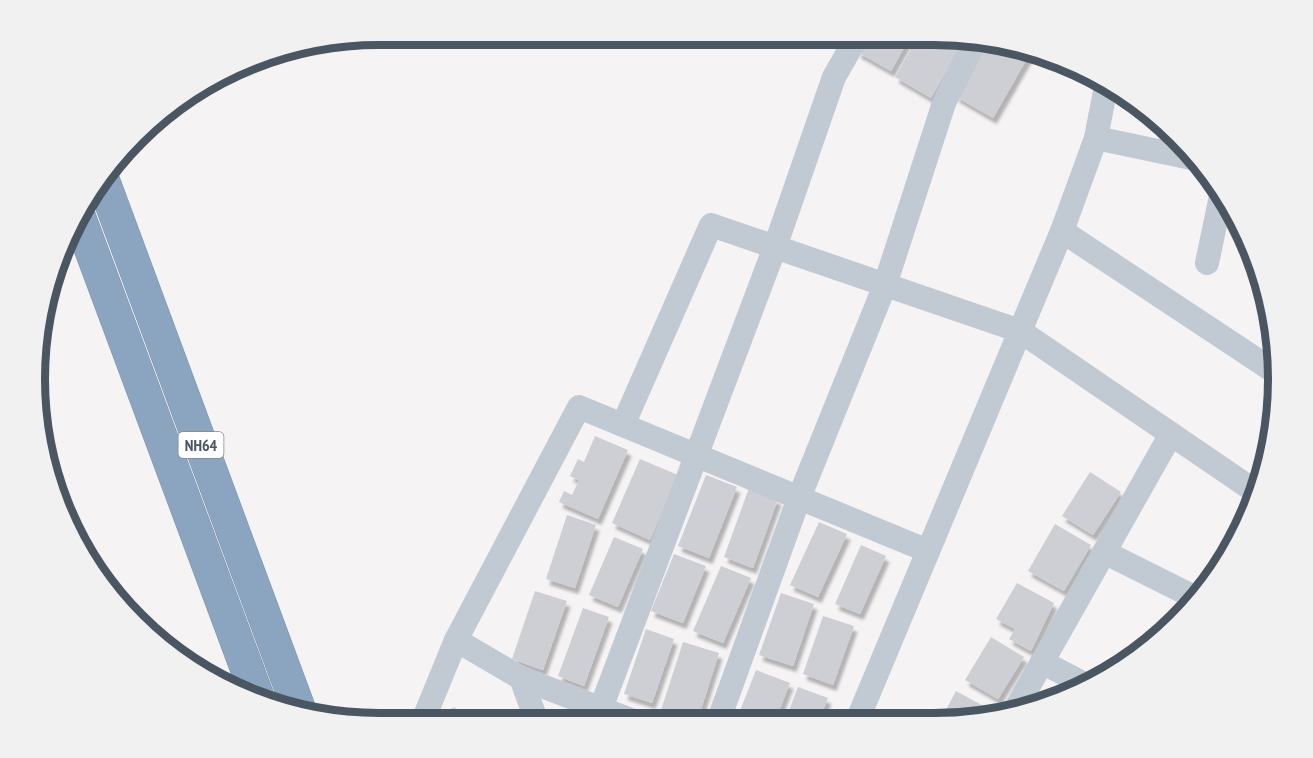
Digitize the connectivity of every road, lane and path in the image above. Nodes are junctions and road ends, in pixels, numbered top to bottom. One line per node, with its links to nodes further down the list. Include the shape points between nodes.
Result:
1 (852, 45): 10 (street, via 834,76)
2 (972, 47): 12 (street, via 944,103)
3 (1105, 92): 4 (street)
4 (1096, 138): 5 (street); 9 (street)
5 (1182, 156)
6 (106, 187): 29 (highway, NH64)
7 (1219, 205): 11 (street)
8 (82, 226): 27 (highway, NH64)
9 (1062, 231): 13 (street); 14 (street)
10 (775, 247): 12 (street); 15 (street, via 711,225); 17 (street)
11 (1207, 263)
12 (885, 285): 13 (street); 19 (street)
13 (1020, 332): 16 (street); 20 (street)
14 (1267, 367)
15 (623, 425): 17 (street); 23 (street, via 579,407)
16 (1171, 434): 18 (street); 21 (street)
17 (696, 455): 19 (street); 30 (street)
18 (1249, 488)
19 (799, 498): 20 (street); 34 (street)
20 (928, 551): 35 (street)
21 (1104, 552): 22 (street); 24 (street)
22 (1189, 594)
23 (456, 640): 25 (street); 31 (street)
24 (1042, 662): 26 (street); 28 (street)
25 (521, 678): 30 (street); 32 (street)
26 (1078, 681)
27 (255, 689)
28 (1020, 702)
29 (297, 703)
30 (601, 708): 33 (street)
31 (426, 713)
32 (534, 713)
33 (614, 713)
34 (721, 713)
35 (862, 713)

